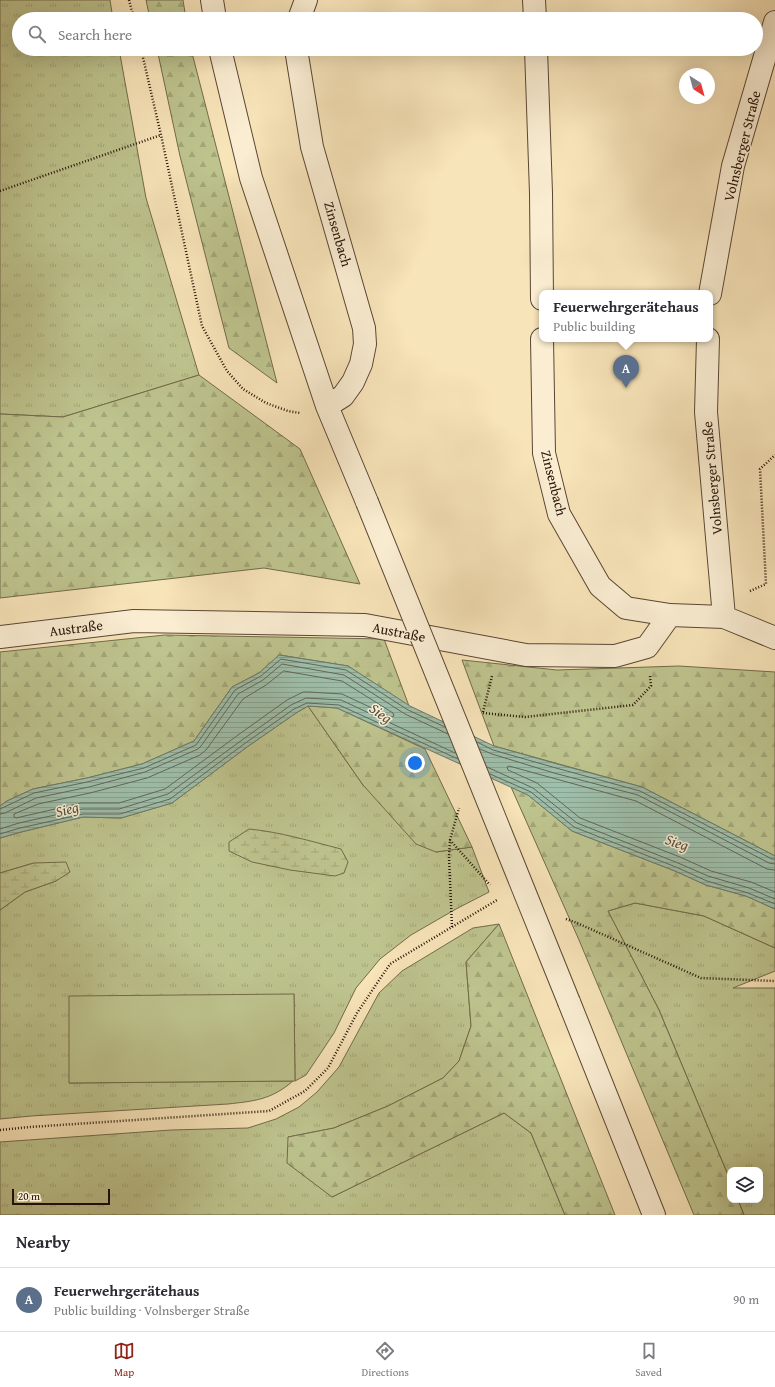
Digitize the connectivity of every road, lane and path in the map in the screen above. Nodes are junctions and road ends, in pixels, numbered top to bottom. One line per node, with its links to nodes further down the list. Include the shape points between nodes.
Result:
1 (129, 0): 5 (path)
2 (212, 0): 6 (street)
3 (306, 0): 7 (street)
4 (534, 0): 8 (street)
5 (132, 12)
6 (213, 12)
7 (302, 12)
8 (534, 12)
9 (775, 22): 17 (street, Volnsberger Straße, via 733,166)
10 (143, 56): 14 (path)
11 (222, 56): 20 (street, via 251,178)
12 (297, 56): 20 (street, Zinsenbach, via 312,147 351,281 365,344 361,364 353,382 344,396)
13 (536, 56): 16 (street)
14 (161, 135): 15 (path); 20 (path, via 202,326 227,371 243,389 266,403 288,411 305,414)
15 (0, 191)
16 (542, 290)
17 (711, 290)
18 (542, 342): 23 (street, Zinsenbach, via 544,453 559,514 600,586 626,608)
19 (708, 342): 22 (street, Volnsberger Straße, via 706,412)
20 (327, 406): 36 (street, bridge)
21 (775, 455): 22 (path, via 760,469 766,584)
22 (724, 610): 23 (street); 25 (street)
23 (670, 614): 26 (street)
24 (0, 637): 27 (street, Austraße, via 134,621 365,625)
25 (775, 638)
26 (646, 647): 27 (street, Austraße, via 615,656 526,655); 27 (path, via 651,686 633,705 526,717 483,713)
27 (497, 650)
28 (454, 829): 29 (path)
29 (450, 840): 30 (path); 33 (path)
30 (491, 886)
31 (501, 898): 33 (path)
32 (563, 919): 34 (path, via 700,978)
33 (452, 928): 35 (path, via 390,964 356,1013 328,1068 305,1091 269,1111)
34 (775, 981)
35 (0, 1130)
36 (654, 1215)

